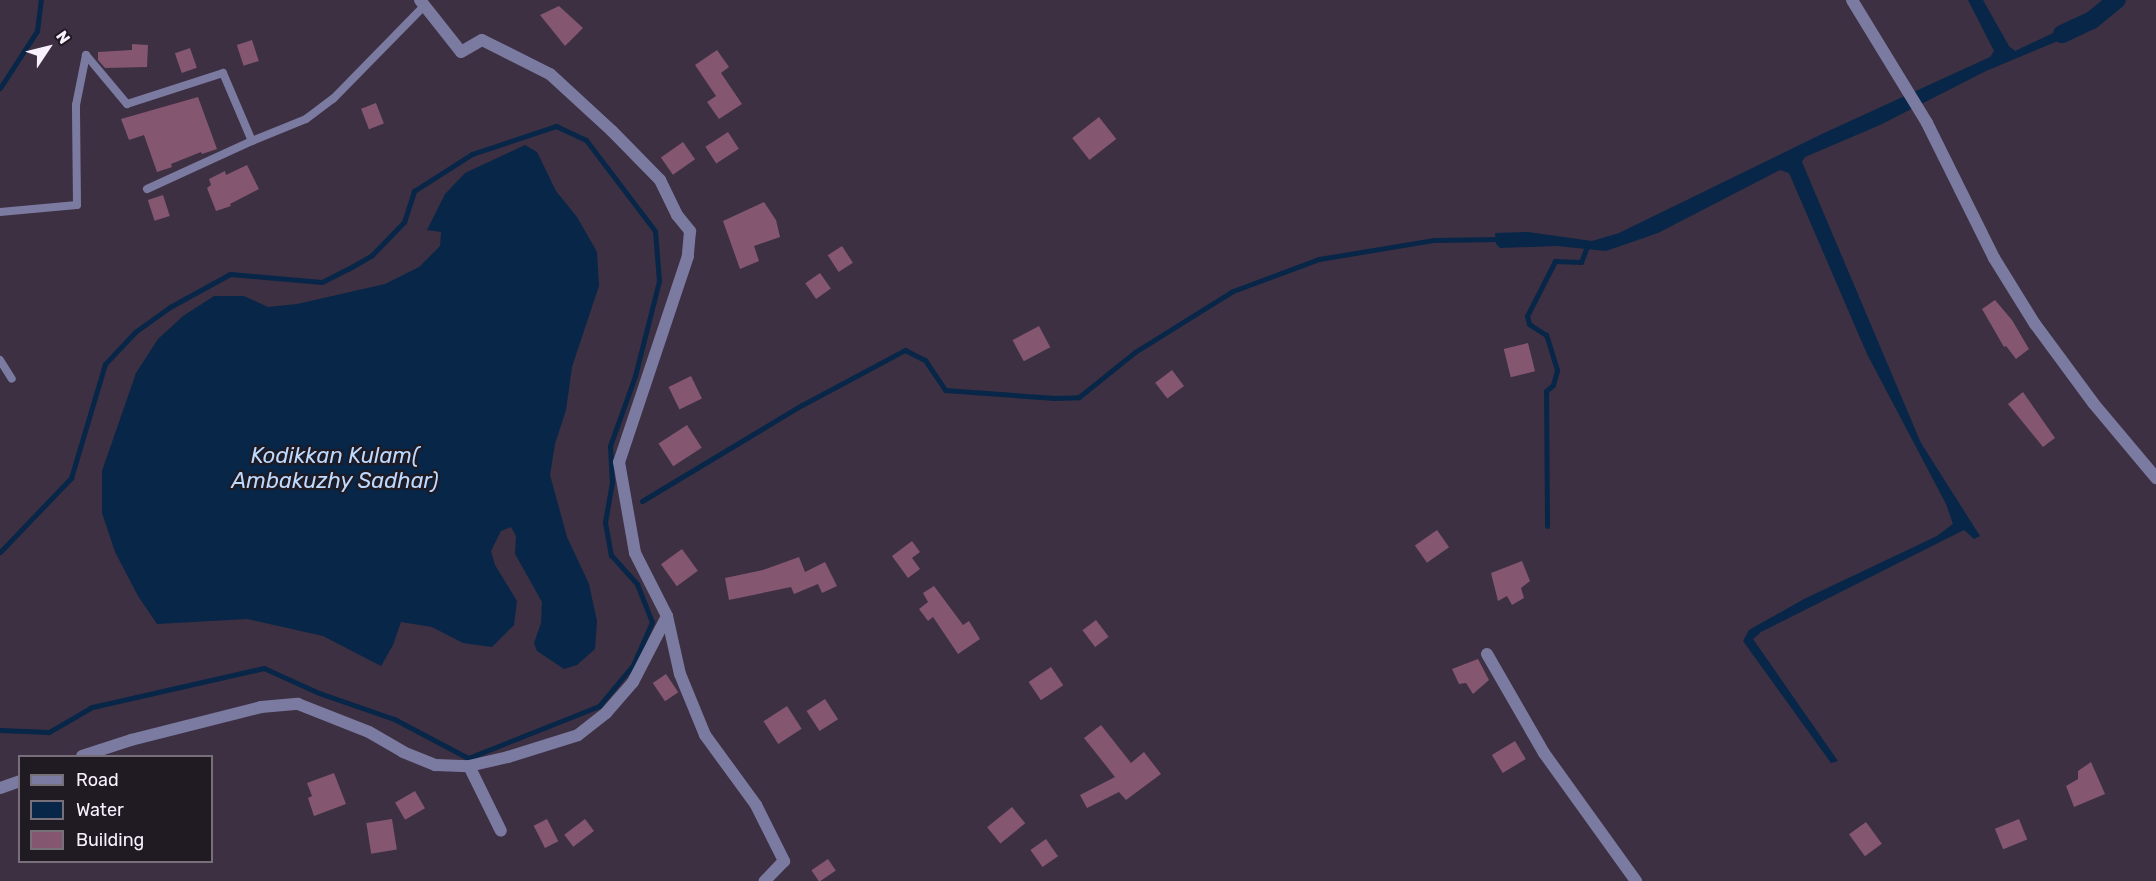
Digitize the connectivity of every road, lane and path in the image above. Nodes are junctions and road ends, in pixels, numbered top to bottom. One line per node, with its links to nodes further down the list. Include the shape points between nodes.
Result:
1 (1852, 0): 8 (street, via 1927,123 1994,258 2035,324 2094,404)
2 (422, 3): 3 (lane, via 333,99 306,119); 9 (street, via 461,52 482,40 550,74 660,180 677,215 690,231 688,256 619,462 635,553)
3 (252, 141): 4 (lane); 5 (lane, via 223,72 127,104 86,55 76,105 77,206)
4 (147, 189)
5 (0, 212)
6 (0, 360): 7 (lane)
7 (12, 379)
8 (2156, 478)
9 (667, 616): 12 (street, via 633,682 606,713 578,735); 16 (street, via 680,674 705,735 756,805 784,861)
10 (1487, 654): 17 (street, via 1544,753)
11 (85, 755): 12 (street, via 261,707 298,704 369,732 402,752 435,765)
12 (469, 766): 15 (street)
13 (18, 783): 14 (street)
14 (0, 788)
15 (501, 831)
16 (765, 881)
17 (1636, 881)

